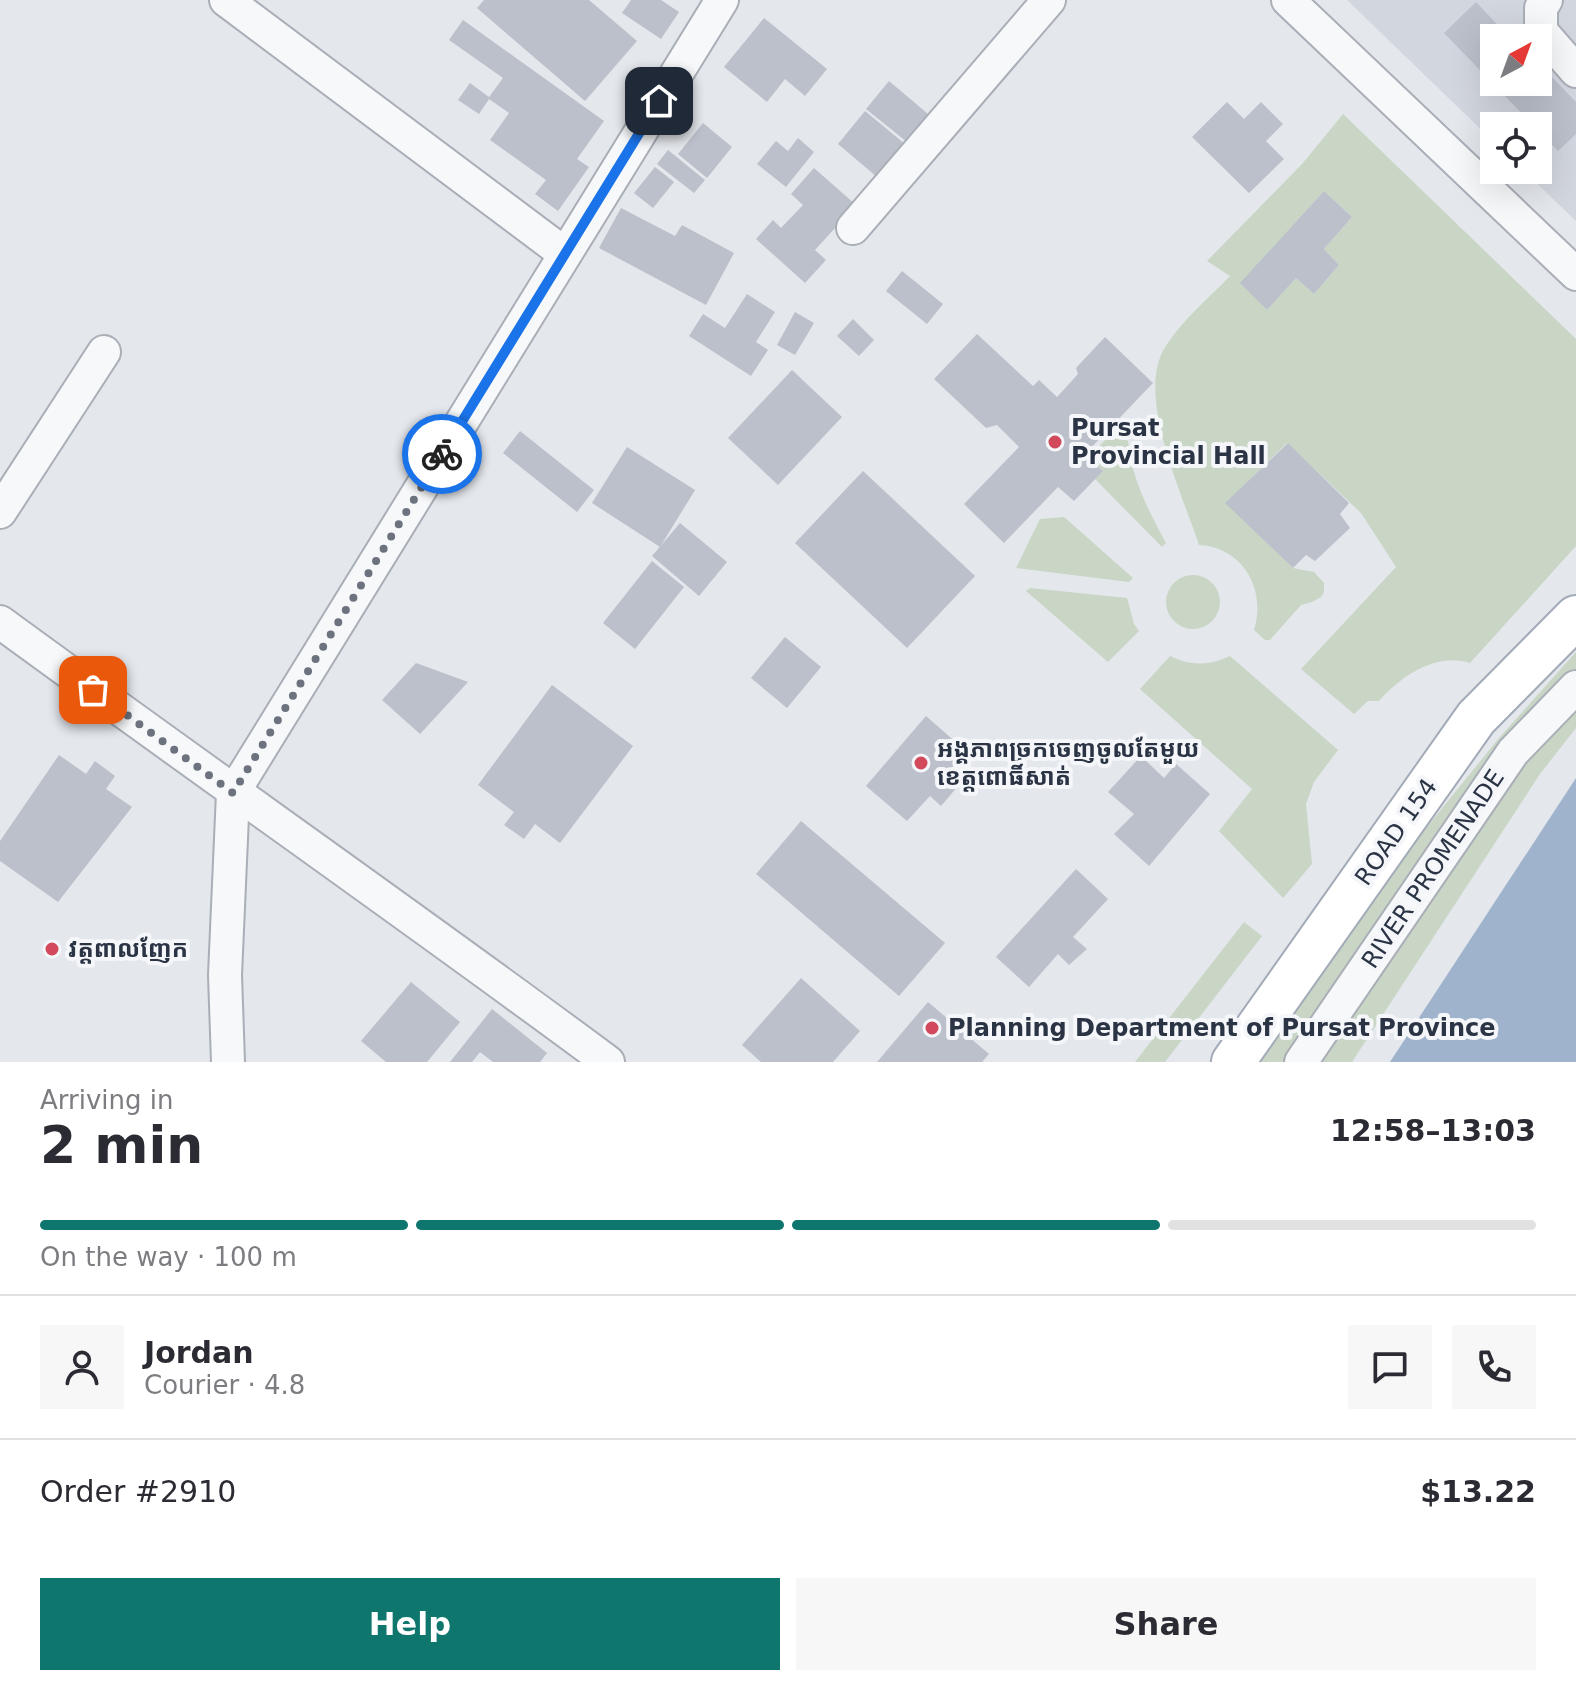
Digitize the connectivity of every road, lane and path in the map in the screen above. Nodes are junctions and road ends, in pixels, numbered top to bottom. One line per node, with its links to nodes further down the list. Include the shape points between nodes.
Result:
1 (226, 0): 8 (street)
2 (722, 0): 8 (street)
3 (1049, 0): 7 (street)
4 (1288, 0): 9 (street)
5 (1546, 0): 6 (street, via 1541,31)
6 (1576, 71)
7 (853, 228)
8 (565, 254): 15 (street)
9 (1576, 274)
10 (104, 352): 11 (street)
11 (0, 512)
12 (1576, 617): 18 (main road, ROAD 154, via 1476,718)
13 (0, 622): 15 (street)
14 (1576, 687): 19 (street, RIVER PROMENADE, via 1513,752)
15 (233, 793): 16 (street, via 225,975); 17 (street)
16 (228, 1062)
17 (608, 1062)
18 (1233, 1062)
19 (1301, 1062)

